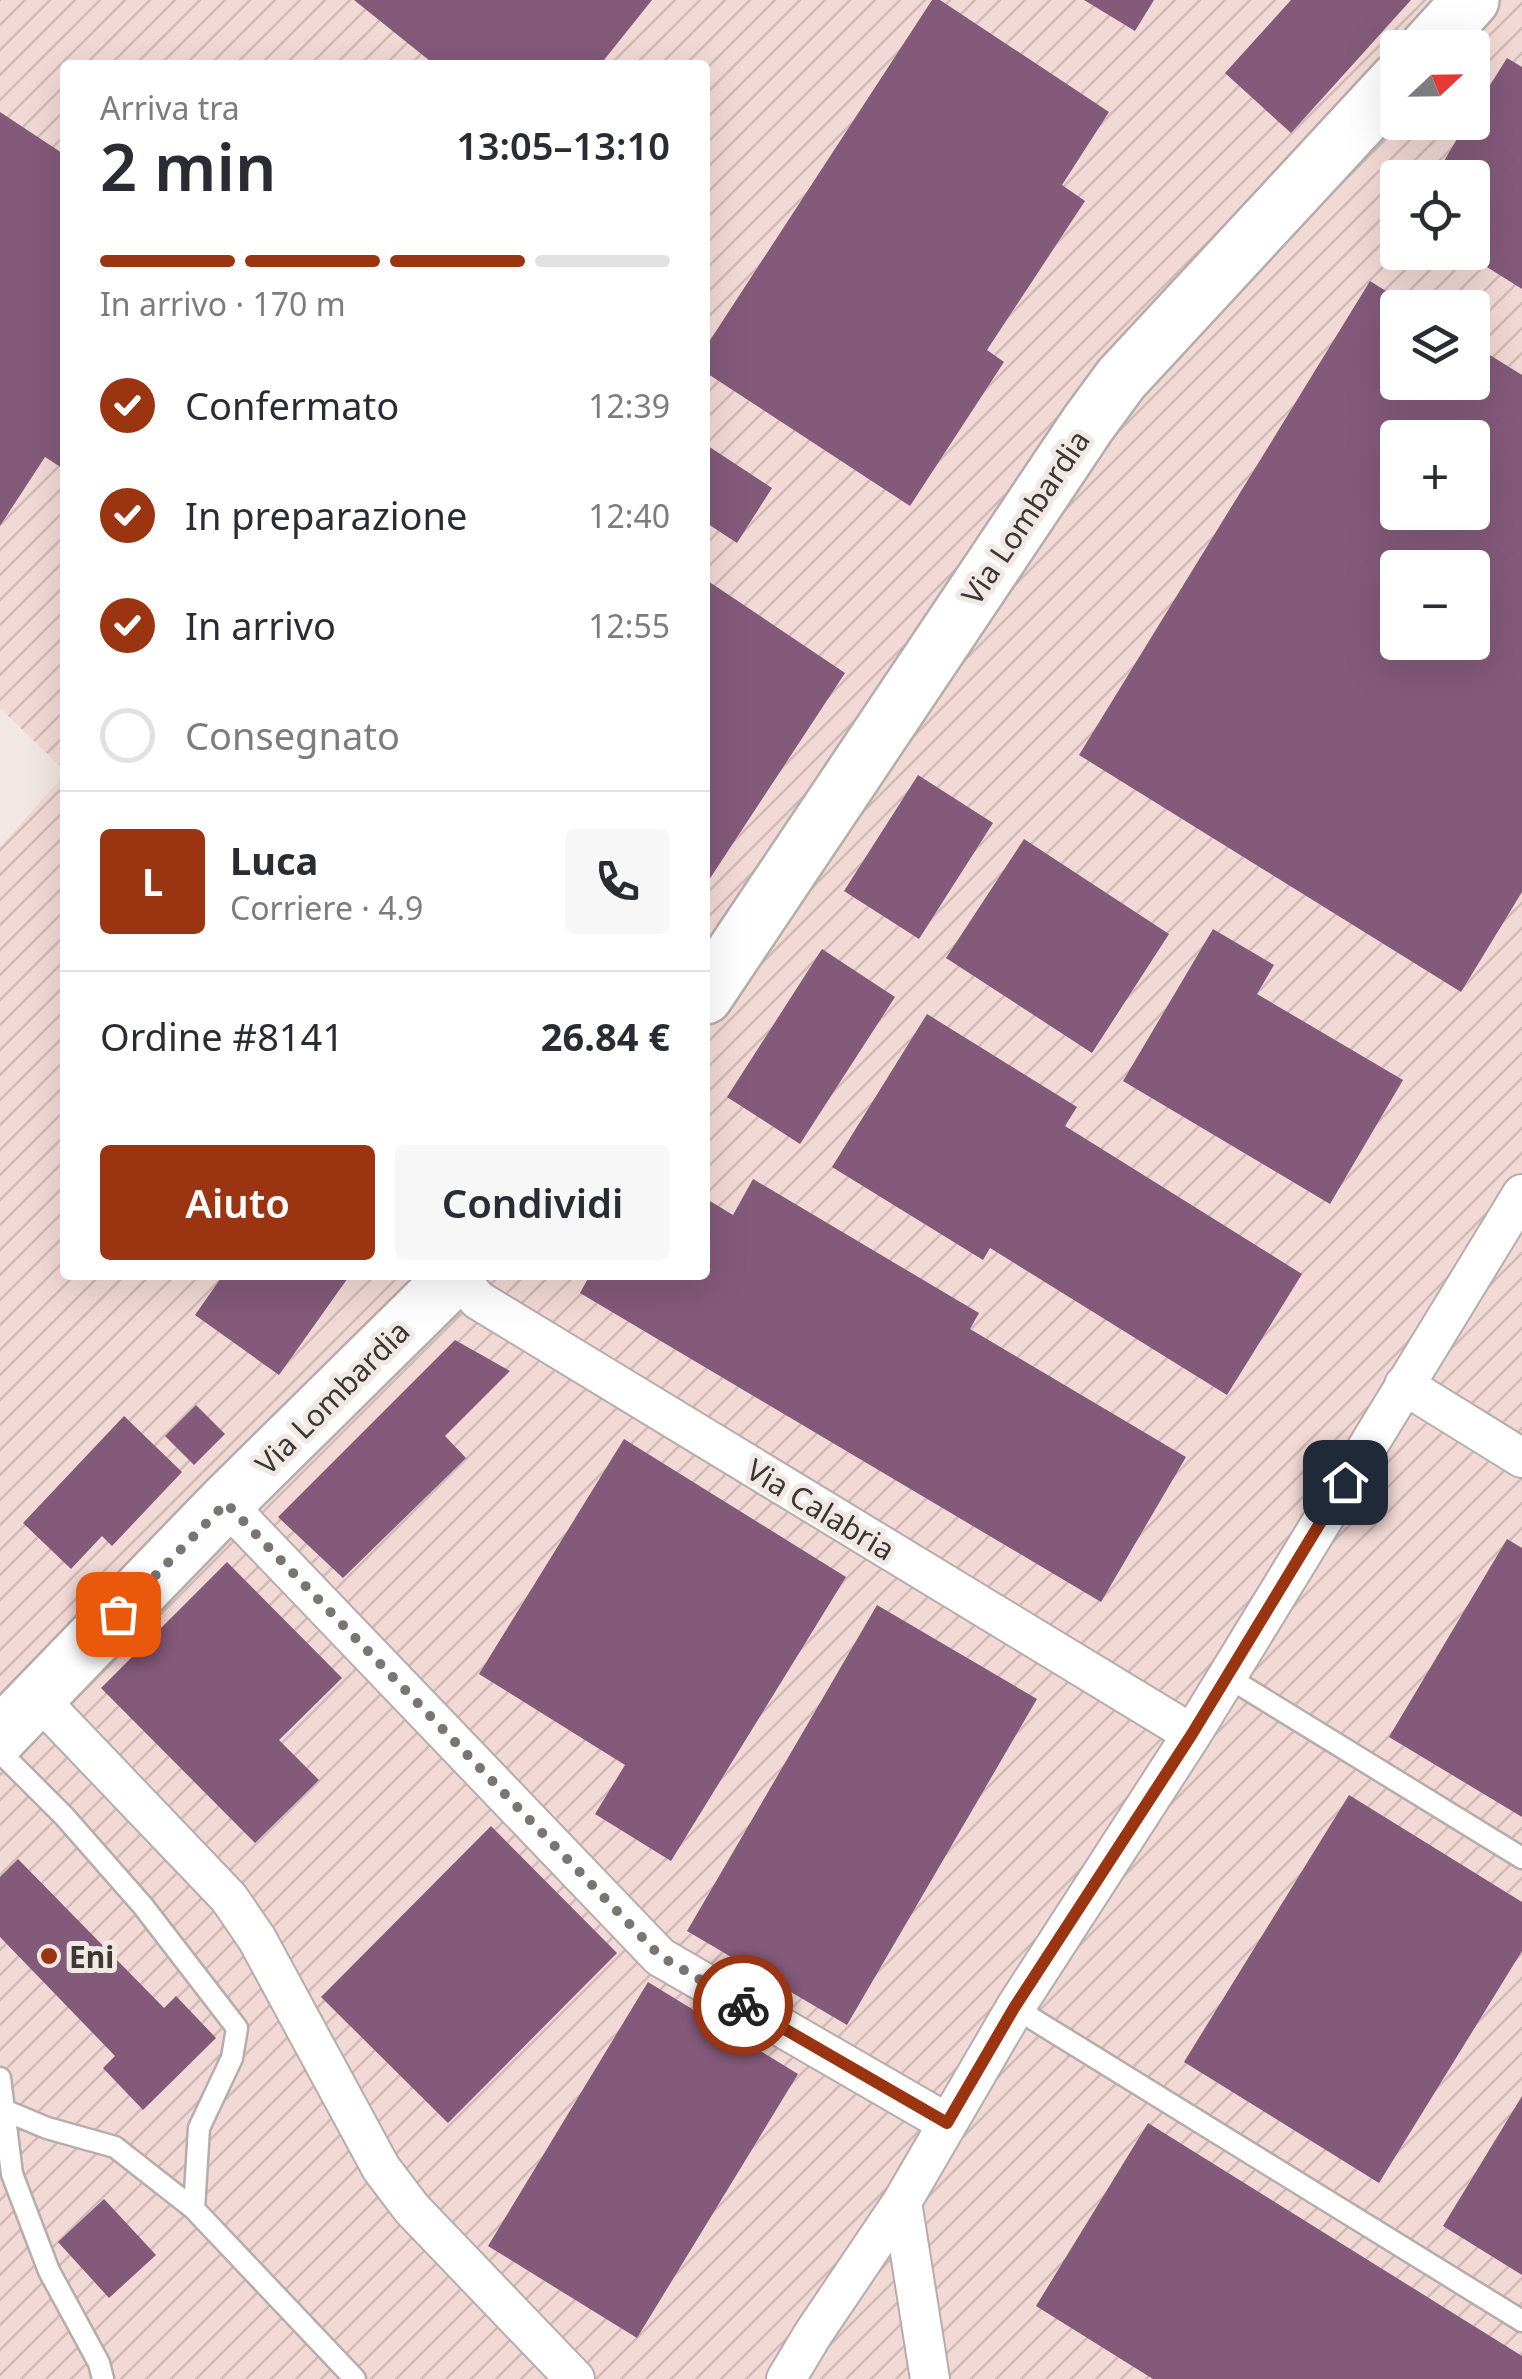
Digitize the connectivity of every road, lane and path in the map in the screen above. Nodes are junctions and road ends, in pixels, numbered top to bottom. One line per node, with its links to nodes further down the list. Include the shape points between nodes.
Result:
1 (1471, 0): 2 (street)
2 (1444, 30)
3 (1380, 99): 4 (street, Via Lombardia, via 1121,379)
4 (710, 989)
5 (1522, 1194): 8 (street)
6 (451, 1280): 10 (street, Via Lombardia)
7 (460, 1280): 13 (street, Via Calabria, via 478,1300)
8 (1404, 1385): 9 (street); 11 (street)
9 (1522, 1458)
10 (226, 1503): 12 (street, Via Lombardia); 20 (street, via 660,1956)
11 (1226, 1676): 13 (street); 16 (lane)
12 (38, 1698): 14 (street, Via Lombardia); 26 (street, via 229,1898 381,2168)
13 (1192, 1734): 17 (street)
14 (0, 1736)
15 (0, 1752): 22 (lane, via 143,1906 237,2028 232,2058 199,2128)
16 (1522, 1858)
17 (1014, 2008): 20 (street); 23 (lane)
18 (0, 2078): 19 (lane)
19 (4, 2110): 22 (lane, via 115,2146); 24 (lane, via 12,2174 49,2271)
20 (947, 2123): 21 (street)
21 (902, 2202): 27 (street); 28 (street)
22 (194, 2208): 25 (lane)
23 (1522, 2321)
24 (104, 2376)
25 (355, 2379)
26 (574, 2379)
27 (786, 2379)
28 (930, 2379)

